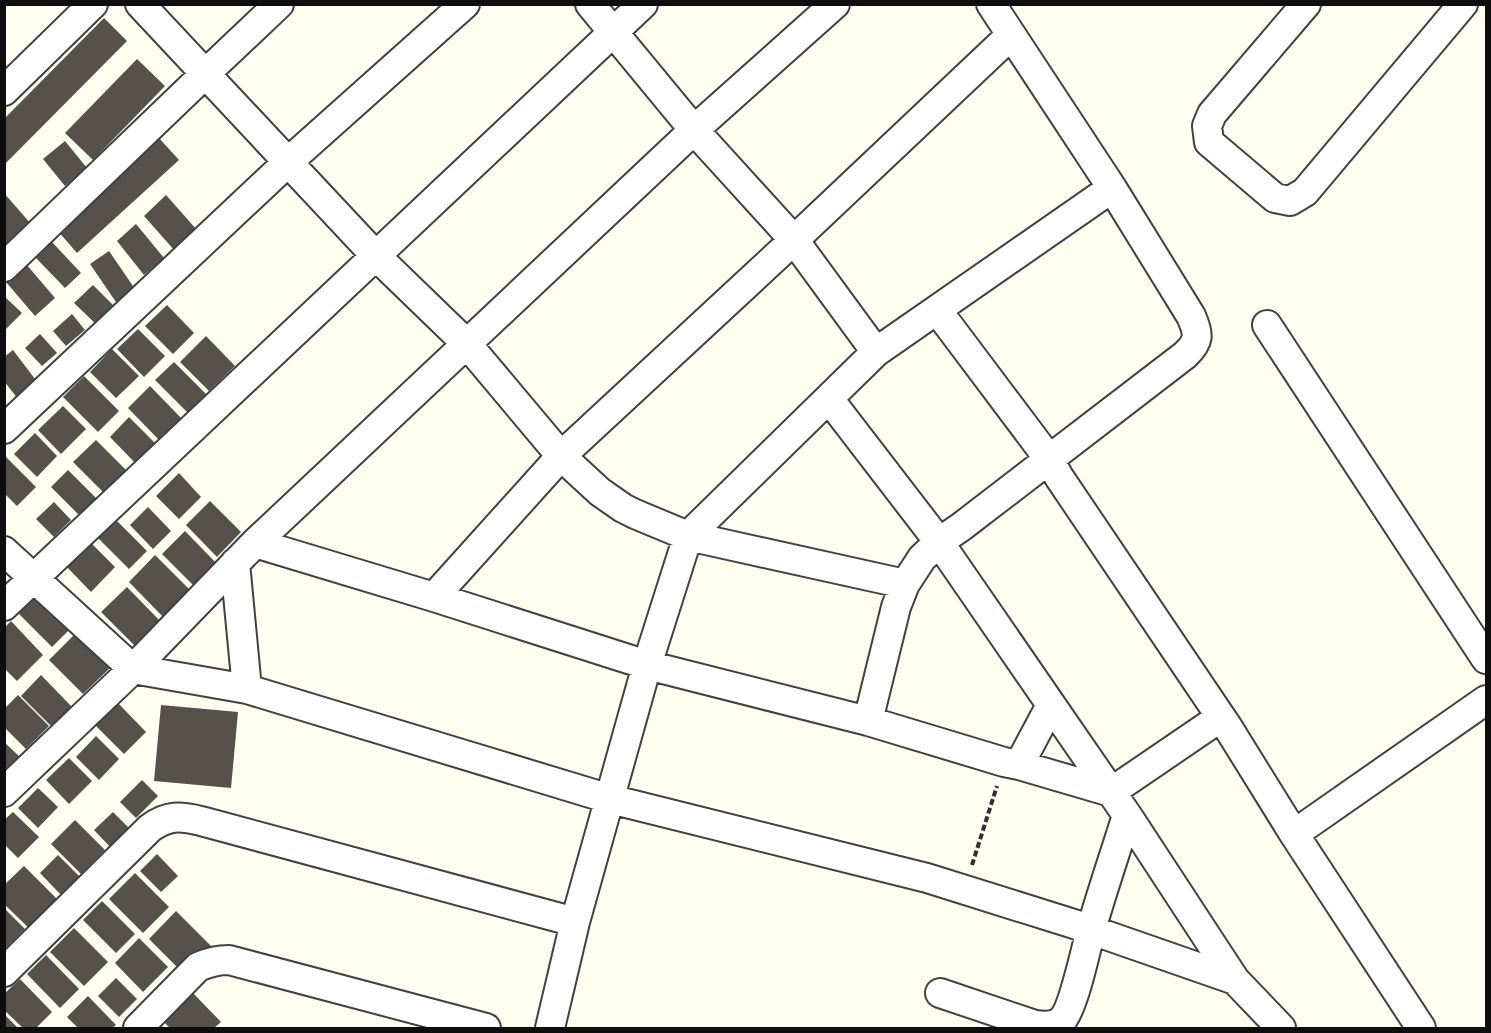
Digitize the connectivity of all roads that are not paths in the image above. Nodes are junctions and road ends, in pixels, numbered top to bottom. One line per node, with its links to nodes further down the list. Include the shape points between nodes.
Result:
1 (93, 4): 14 (street)
2 (140, 4): 13 (street)
3 (279, 4): 13 (street)
4 (465, 4): 16 (street)
5 (590, 4): 11 (street)
6 (643, 4): 11 (street)
7 (835, 4): 15 (street)
8 (991, 4): 12 (street)
9 (1306, 4): 10 (street, via 1212,114 1207,126 1209,142 1275,198 1290,201 1305,192)
10 (1462, 4)
11 (614, 32): 15 (street); 19 (street)
12 (1011, 35): 17 (street); 18 (street)
13 (204, 74): 16 (street); 20 (street)
14 (4, 91)
15 (694, 130): 18 (street); 23 (street)
16 (288, 162): 19 (street); 26 (street)
17 (1112, 189): 21 (street); 28 (street, via 1191,316 1196,343)
18 (794, 240): 24 (street); 27 (street)
19 (376, 256): 23 (street); 34 (street)
20 (4, 267)
21 (937, 309): 24 (street); 28 (street)
22 (1267, 325): 38 (street)
23 (467, 344): 27 (street); 30 (street)
24 (876, 352): 25 (street)
25 (829, 399): 29 (street); 31 (street)
26 (4, 429)
27 (561, 456): 29 (street, via 623,508); 36 (street)
28 (1049, 459): 31 (street); 44 (street)
29 (688, 536): 35 (street); 39 (street)
30 (255, 543): 33 (street); 36 (street)
31 (939, 543): 35 (street, via 922,558); 43 (street)
32 (4, 550): 34 (street)
33 (235, 563): 40 (street); 41 (street)
34 (33, 578): 37 (street); 40 (street)
35 (905, 584): 45 (street)
36 (434, 597): 39 (street)
37 (4, 606)
38 (1486, 659)
39 (647, 665): 45 (street); 49 (street)
40 (133, 669): 41 (street); 47 (street)
41 (247, 689): 49 (street)
42 (1486, 700): 51 (street)
43 (1051, 705): 46 (street); 48 (street)
44 (1221, 717): 48 (street); 51 (street)
45 (868, 721): 46 (street)
46 (1012, 764): 48 (street)
47 (4, 792)
48 (1111, 792): 50 (street)
49 (610, 799): 52 (street); 53 (street, via 927,878)
50 (1127, 815): 53 (street); 55 (street)
51 (1294, 834): 61 (street)
52 (575, 922): 54 (street, via 177,817 150,828); 59 (street)
53 (1091, 930): 55 (street); 56 (street, via 1067,1014 1055,1025 1023,1022)
54 (4, 972)
55 (1235, 980): 60 (street)
56 (940, 993)
57 (138, 1029): 58 (street, via 198,968 218,960)
58 (486, 1029)
59 (550, 1029)
60 (1281, 1029)
61 (1421, 1029)

